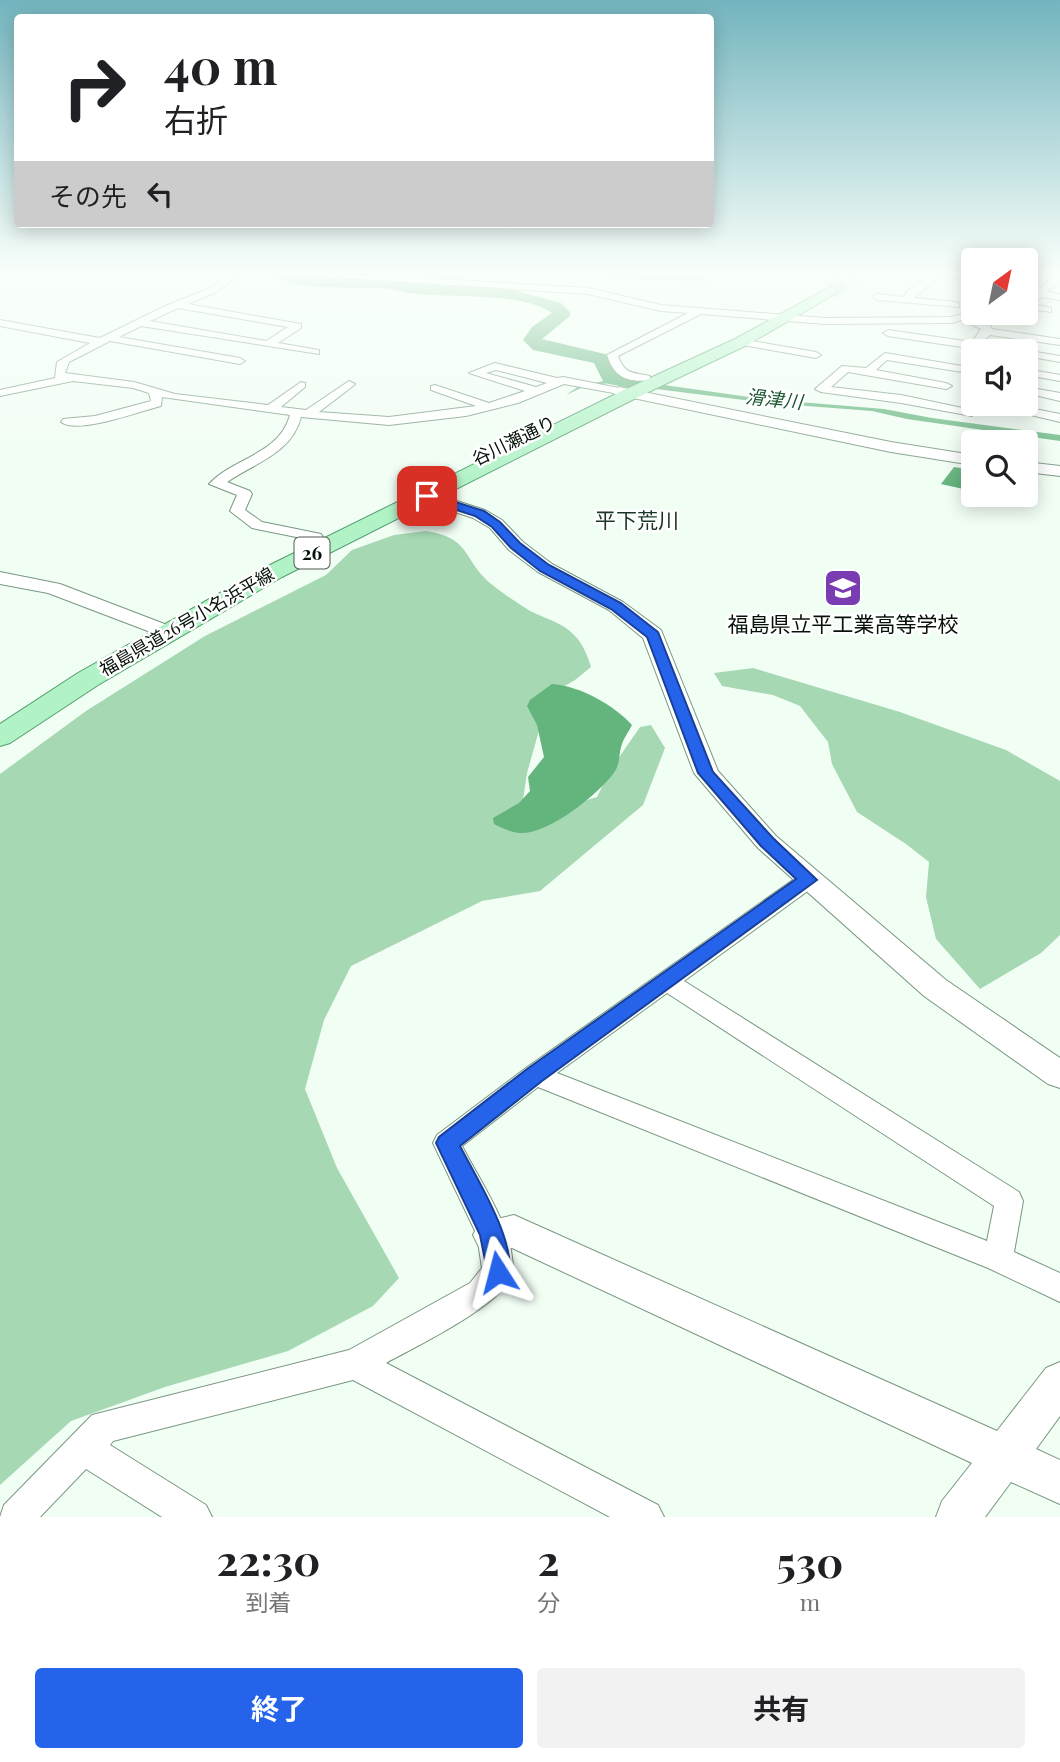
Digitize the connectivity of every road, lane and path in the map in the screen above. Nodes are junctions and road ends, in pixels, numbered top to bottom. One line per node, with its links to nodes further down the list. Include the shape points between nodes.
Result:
1 (94, 346): 22 (street, via 61,364 58,376)
2 (148, 346): 9 (street)
3 (279, 346): 10 (street)
4 (631, 346): 26 (street, via 612,355 617,369)
5 (718, 346): 26 (main road, 26)
6 (732, 346): 26 (main road, 福島県道26号小名浜平線 / 26)
7 (763, 346): 11 (street)
8 (1037, 346): 13 (street, via 1030,354)
9 (172, 349): 12 (street); 14 (street)
10 (315, 352)
11 (816, 355)
12 (152, 359)
13 (1060, 359)
14 (240, 361)
15 (961, 367): 19 (street)
16 (590, 371): 23 (street)
17 (868, 372): 19 (street); 19 (street, via 885,355); 33 (street, via 846,368 821,388)
18 (1038, 374): 21 (street)
19 (954, 377): 20 (street); 33 (street)
20 (961, 378)
21 (1060, 378)
22 (69, 379): 28 (street); 31 (street)
23 (560, 381): 26 (street); 29 (street); 29 (street, via 495,366 475,373)
24 (349, 384): 37 (street)
25 (301, 385): 35 (street)
26 (636, 386): 41 (street, via 891,447); 44 (main road, 福島県道26号小名浜平線 / 26)
27 (435, 388): 34 (street)
28 (153, 389): 35 (street, via 174,397); 40 (street, via 157,404 96,420)
29 (537, 391): 34 (street)
30 (1038, 392): 32 (street)
31 (0, 394)
32 (1060, 397)
33 (928, 405): 36 (street)
34 (489, 406): 37 (street, via 389,421)
35 (271, 409): 37 (street)
36 (961, 412)
37 (301, 414): 45 (street, via 279,446 216,484 245,494 237,511 249,521)
38 (1038, 414): 39 (street)
39 (1060, 418)
40 (68, 422)
41 (961, 458)
42 (1038, 468): 43 (street)
43 (1060, 471)
44 (419, 493): 45 (main road, 26); 47 (main road, 福島県道26号小名浜平線 / 26); 50 (street, via 480,514 545,568 616,606 653,635 706,773)
45 (316, 537): 47 (main road, 26)
46 (0, 578): 47 (street, via 53,587)
47 (160, 629): 48 (main road, 26); 49 (main road, 福島県道26号小名浜平線 / 26)
48 (0, 720)
49 (0, 737)
50 (808, 880): 51 (street); 53 (street, via 935,988)
51 (666, 981): 52 (street); 55 (street, via 1009,1202)
52 (535, 1075): 54 (street, via 447,1143); 55 (street)
53 (1060, 1075)
54 (492, 1234): 57 (street, via 498,1272 481,1293); 60 (street, via 514,1231)
55 (998, 1259): 56 (street)
56 (1060, 1288)
57 (355, 1364): 59 (street, via 104,1427); 64 (street)
58 (1060, 1382): 60 (street)
59 (82, 1447): 62 (street); 63 (street)
60 (1003, 1458): 61 (street); 65 (street)
61 (1060, 1482)
62 (16, 1517)
63 (194, 1517)
64 (646, 1517)
65 (958, 1517)

